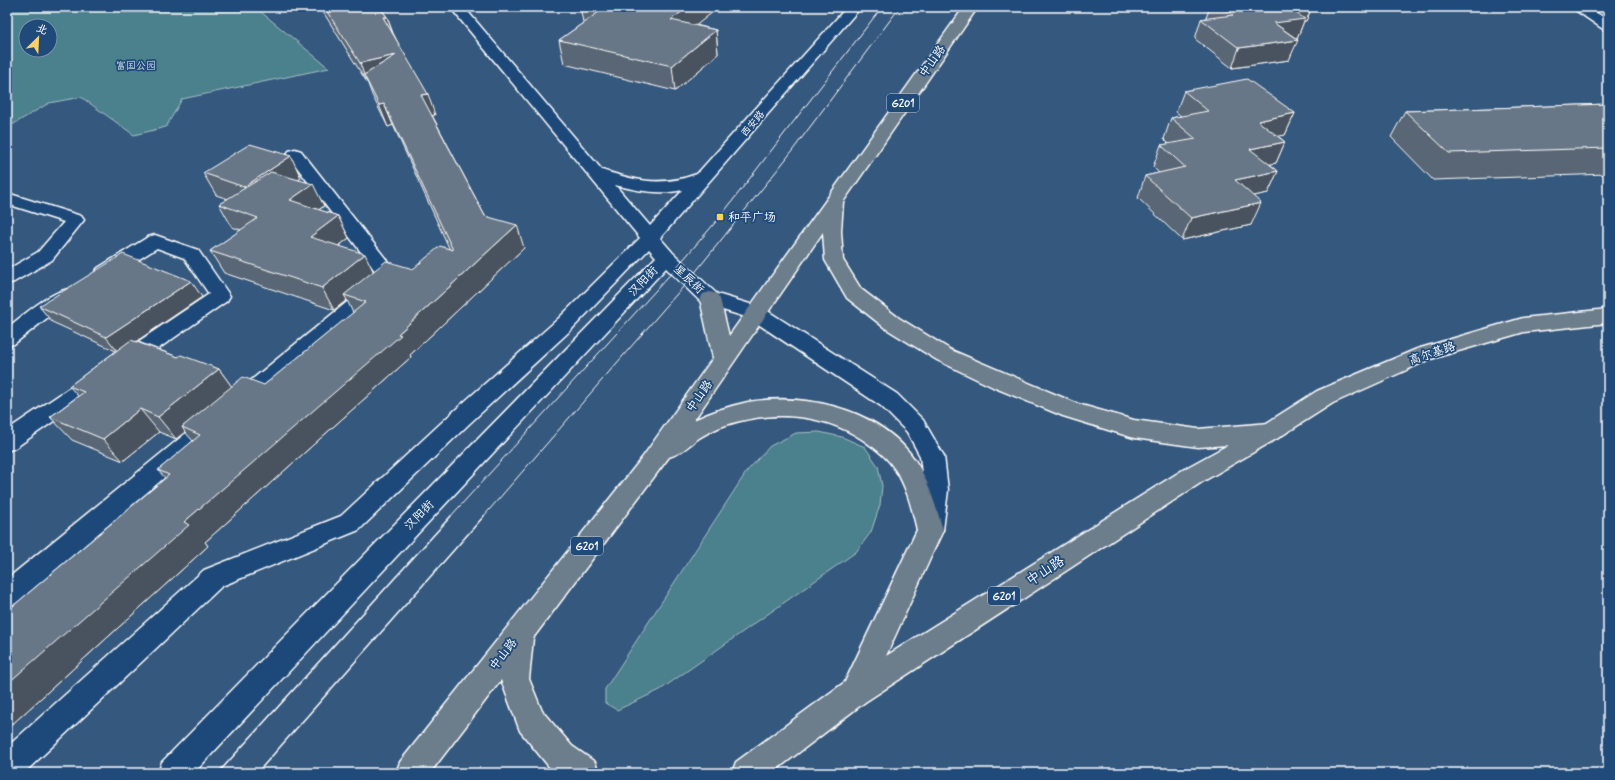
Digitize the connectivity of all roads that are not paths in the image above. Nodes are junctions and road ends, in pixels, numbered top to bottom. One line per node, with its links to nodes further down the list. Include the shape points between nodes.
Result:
1 (457, 7): 7 (street, 星辰街)
2 (854, 7): 8 (street, 西安路)
3 (970, 7): 10 (main road, 中山路 / G201)
4 (1578, 7): 5 (street)
5 (1608, 26)
6 (295, 154): 23 (street, via 390,277)
7 (595, 172): 8 (street, via 644,187 669,188 687,185); 11 (street, 星辰街)
8 (704, 178): 11 (street, 西安路)
9 (7, 198): 13 (street, via 75,220 45,256)
10 (836, 200): 15 (main road, 中山路 / G201); 19 (main road, via 832,231 834,260 854,293 892,323 944,354 1072,410 1134,429 1198,438)
11 (650, 238): 12 (street, 星辰街); 26 (street, 西安路, via 565,324 350,523 213,578)
12 (666, 258): 14 (street, 星辰街); 27 (street, 汉阳街)
13 (7, 278)
14 (710, 299): 15 (street, 星辰街); 18 (main road)
15 (756, 313): 18 (main road, 中山路 / G201); 22 (street, 星辰街, via 889,400 914,426 932,456 936,490)
16 (1608, 316): 19 (main road, 高尔基路, via 1523,325 1424,354 1325,397)
17 (7, 339): 20 (street, via 40,313 155,241 192,254 220,296)
18 (724, 360): 21 (main road, 中山路 / G201)
19 (1270, 432): 25 (main road, 中山路 / G201, via 1194,475)
20 (7, 442)
21 (650, 465): 22 (main road, via 673,444 699,426 730,416 769,408 808,409 836,415 877,435 902,459 918,488); 24 (main road, 中山路 / G201)
22 (930, 530): 25 (main road)
23 (7, 595)
24 (519, 635): 28 (main road, 中山路 / G201); 29 (main road, via 515,679 531,721 560,757)
25 (855, 692): 30 (main road, 中山路 / G201)
26 (7, 768)
27 (172, 773)
28 (411, 773)
29 (584, 773)
30 (748, 773)

